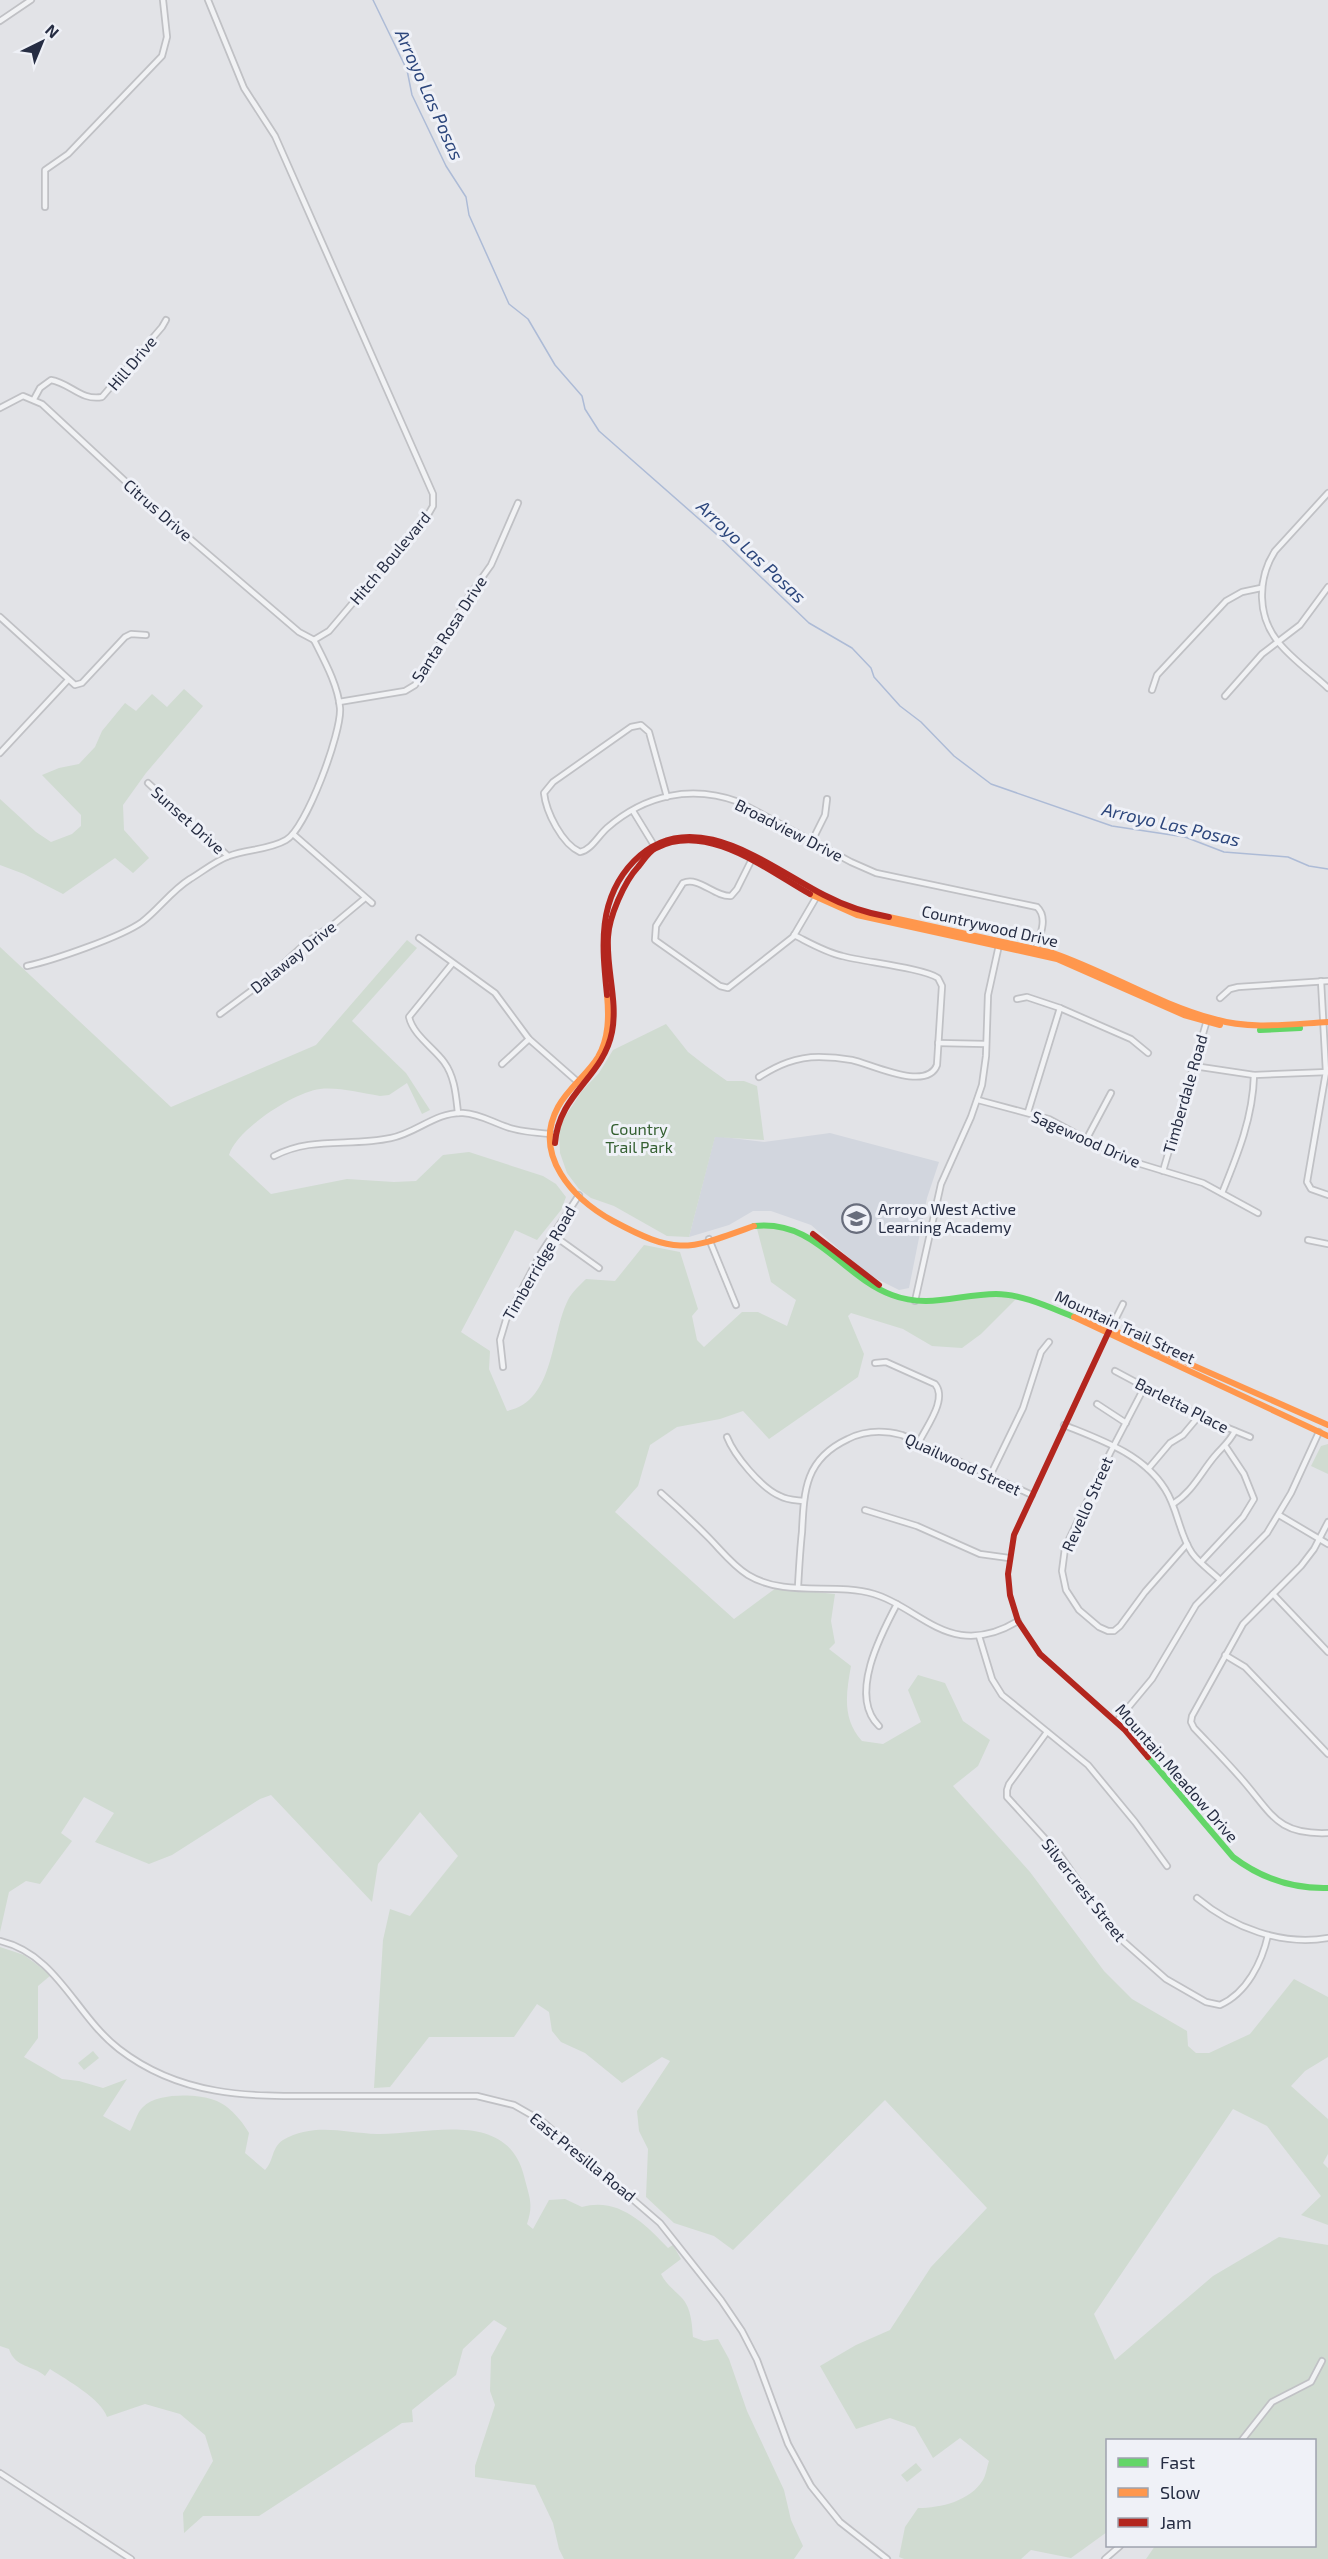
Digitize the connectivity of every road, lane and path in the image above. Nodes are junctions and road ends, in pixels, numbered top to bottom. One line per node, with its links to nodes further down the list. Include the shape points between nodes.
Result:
1 (31, 0): 4 (street)
2 (163, 0): 5 (street, via 167,37 162,56 68,154 45,170)
3 (208, 0): 16 (street, Hitch Boulevard, via 244,88 275,136 433,494 429,513 329,631)
4 (0, 21)
5 (45, 207)
6 (166, 320): 7 (street, Hill Drive, via 102,397 85,396 51,380)
7 (34, 399): 8 (street, via 23,396); 16 (street, Citrus Drive, via 229,572 299,632)
8 (0, 408)
9 (1328, 493): 12 (street, via 1275,551)
10 (518, 503): 22 (street, Santa Rosa Drive, via 492,565 415,685 405,691)
11 (1328, 587): 13 (street)
12 (1261, 588): 17 (street, via 1265,615); 20 (street, via 1226,600 1157,675)
13 (1326, 594): 17 (street)
14 (0, 617): 18 (street)
15 (146, 635): 18 (street, via 125,637 80,684)
16 (314, 640): 22 (street)
17 (1279, 643): 19 (street); 21 (street, via 1262,654)
18 (68, 680): 23 (street)
19 (1328, 688)
20 (1152, 690)
21 (1225, 696)
22 (339, 702): 28 (street, via 334,745)
23 (0, 753)
24 (148, 783): 31 (street, Sunset Drive)
25 (668, 797): 27 (street, Broadview Drive); 27 (street, Broadview Drive, via 649,732 641,725 625,731 545,790 545,801 554,821 570,846 580,852); 29 (street, Broadview Drive, via 696,792 720,795)
26 (827, 799): 29 (street, via 825,815)
27 (633, 811): 30 (street)
28 (293, 834): 31 (street, via 284,841); 34 (street)
29 (812, 841): 39 (street, Broadview Drive, via 886,876 1037,907 1043,920)
30 (654, 846): 32 (street, Countrywood Drive, via 685,835 701,835 721,840); 59 (street, Mountain Trail Street, via 638,857 623,877 607,916 602,946 608,1030 599,1055)
31 (228, 856): 41 (street, via 182,884 140,923)
32 (752, 859): 33 (street, Countrywood Drive); 36 (street, via 731,896 717,894 694,882 683,883 656,926 654,936 658,943 728,988)
33 (817, 895): 36 (street); 38 (street, Countrywood Drive, via 859,911)
34 (364, 898): 35 (street); 47 (street, Dalaway Drive)
35 (372, 903)
36 (795, 935): 51 (street, via 826,951 938,978 942,987)
37 (419, 938): 40 (street)
38 (999, 943): 39 (street, Countrywood Drive); 52 (street, via 988,995)
39 (1035, 950): 48 (street, Countrywood Drive, via 1079,962)
40 (453, 964): 50 (street, via 495,993); 63 (street, via 409,1017 413,1028 448,1068)
41 (27, 966)
42 (1321, 981): 43 (street); 44 (street, via 1238,987); 49 (street)
43 (1328, 981)
44 (1220, 998)
45 (1017, 999): 46 (street, via 1027,997)
46 (1060, 1008): 53 (street, via 1131,1039); 62 (street)
47 (220, 1014)
48 (1207, 1020): 49 (street, Countrywood Drive, via 1255,1025); 55 (street, Timberdale Road)
49 (1325, 1024): 56 (street)
50 (529, 1039): 54 (street); 59 (street)
51 (938, 1043): 52 (street); 58 (street, via 936,1069 924,1077 885,1071 851,1059 817,1057 786,1062)
52 (986, 1044): 61 (street)
53 (1148, 1053)
54 (502, 1064)
55 (1194, 1066): 57 (street); 67 (street, Timberdale Road)
56 (1327, 1072): 57 (street); 69 (street, via 1307,1182 1311,1189)
57 (1254, 1075): 68 (street, via 1243,1142)
58 (759, 1077)
59 (579, 1083): 64 (street, Mountain Trail Street, via 556,1111)
60 (1111, 1093): 65 (street)
61 (978, 1100): 62 (street, Sagewood Drive); 77 (street, via 941,1184)
62 (1028, 1112): 65 (street, Sagewood Drive)
63 (458, 1113): 64 (street, via 479,1115 522,1131); 66 (street, via 434,1118 388,1139 299,1145)
64 (553, 1135): 70 (street, Mountain Trail Street, via 554,1161 563,1181)
65 (1086, 1140): 67 (street, Sagewood Drive, via 1121,1158)
66 (274, 1156)
67 (1164, 1171): 68 (street, Sagewood Drive)
68 (1222, 1193): 71 (street, Sagewood Drive)
69 (1328, 1195)
70 (578, 1197): 72 (street, Timberridge Road); 74 (street, Mountain Trail Street, via 658,1243 690,1247)
71 (1258, 1213)
72 (553, 1235): 76 (street); 83 (street, Timberridge Road, via 504,1326 500,1346)
73 (1308, 1240): 75 (street)
74 (710, 1241): 77 (street, Mountain Trail Street, via 756,1225 788,1227 812,1238 873,1286); 79 (street)
75 (1328, 1244)
76 (599, 1268)
77 (915, 1300): 80 (street, Mountain Trail Street, via 1004,1291 1051,1304)
78 (1122, 1304): 80 (street, Mountain Meadow Drive)
79 (736, 1305)
80 (1110, 1330): 89 (street, Mountain Meadow Drive); 90 (street, Mountain Trail Street); 92 (street, Mountain Trail Street)
81 (1049, 1342): 100 (street)
82 (875, 1363): 96 (street, via 894,1366 939,1389 940,1399)
83 (502, 1367)
84 (1115, 1371): 85 (street, Barletta Place)
85 (1145, 1386): 87 (street, Barletta Place); 88 (street, Revello Street)
86 (1097, 1404): 88 (street)
87 (1199, 1416): 91 (street, Barletta Place); 99 (street)
88 (1126, 1423): 97 (street, Revello Street)
89 (1064, 1425): 97 (street); 102 (street, Mountain Meadow Drive)
90 (1328, 1425)
91 (1235, 1431): 95 (street, Barletta Place); 98 (street)
92 (1319, 1432): 93 (street, Mountain Trail Street); 106 (street)
93 (1328, 1436)
94 (727, 1437): 103 (street, via 733,1451 769,1489 783,1498)
95 (1250, 1437)
96 (919, 1442): 100 (street, Quailwood Street); 103 (street, Quailwood Street, via 880,1431 839,1443 827,1451 809,1476)
97 (1113, 1447): 99 (street); 109 (street, Revello Street, via 1063,1557 1064,1581 1079,1610 1103,1630 1117,1629)
98 (1227, 1447): 104 (street, via 1215,1455 1189,1492); 112 (street, via 1254,1499 1243,1517)
99 (1148, 1469): 104 (street)
100 (990, 1476): 102 (street, Quailwood Street)
101 (661, 1493): 114 (street, via 749,1575 773,1585)
102 (1032, 1495): 111 (street, Mountain Meadow Drive, via 1014,1535)
103 (803, 1501): 114 (street, Quailwood Street)
104 (1173, 1504): 109 (street)
105 (865, 1510): 111 (street, via 917,1526 980,1554)
106 (1279, 1515): 108 (street); 113 (street, via 1256,1546)
107 (1328, 1522): 108 (street)
108 (1319, 1539): 110 (street); 115 (street, via 1301,1566)
109 (1187, 1544): 112 (street)
110 (1328, 1544)
111 (1009, 1558): 117 (street, Mountain Meadow Drive, via 1009,1589)
112 (1201, 1562): 113 (street)
113 (1219, 1579): 121 (street, via 1196,1605 1152,1679)
114 (798, 1587): 116 (street, via 865,1591)
115 (1274, 1594): 119 (street); 120 (street, via 1251,1614)
116 (897, 1604): 118 (street, via 945,1630); 122 (street, via 876,1646 868,1674 869,1710)
117 (1018, 1621): 118 (street); 121 (street, Mountain Meadow Drive, via 1040,1654)
118 (980, 1636): 123 (street, via 999,1690)
119 (1328, 1652)
120 (1225, 1655): 124 (street, via 1245,1667); 125 (street, via 1192,1716 1193,1726 1276,1820 1302,1832)
121 (1117, 1721): 127 (street, Mountain Meadow Drive, via 1242,1865 1288,1886)
122 (879, 1726)
123 (1047, 1732): 126 (street, via 1088,1765); 129 (street, Silvercrest Street, via 1009,1784 1007,1797 1060,1855 1105,1921 1148,1965 1202,2000 1220,2006 1254,1972)
124 (1328, 1754)
125 (1328, 1833)
126 (1167, 1866)
127 (1328, 1888)
128 (1197, 1898): 129 (street, via 1234,1921)
129 (1268, 1935): 130 (street, via 1296,1940)
130 (1328, 1938)
131 (0, 1941): 137 (street, East Presilla Road, via 45,1964 90,2021 118,2048 148,2068 187,2085 243,2096 477,2096 514,2105 549,2126 651,2213 721,2300 758,2360 788,2444 804,2475 840,2522)
132 (1322, 2361): 133 (street, via 1311,2382 1272,2402)
133 (1243, 2439)
134 (0, 2473): 136 (street)
135 (1119, 2547): 138 (street)
136 (131, 2559)
137 (887, 2559)
138 (1105, 2559)

